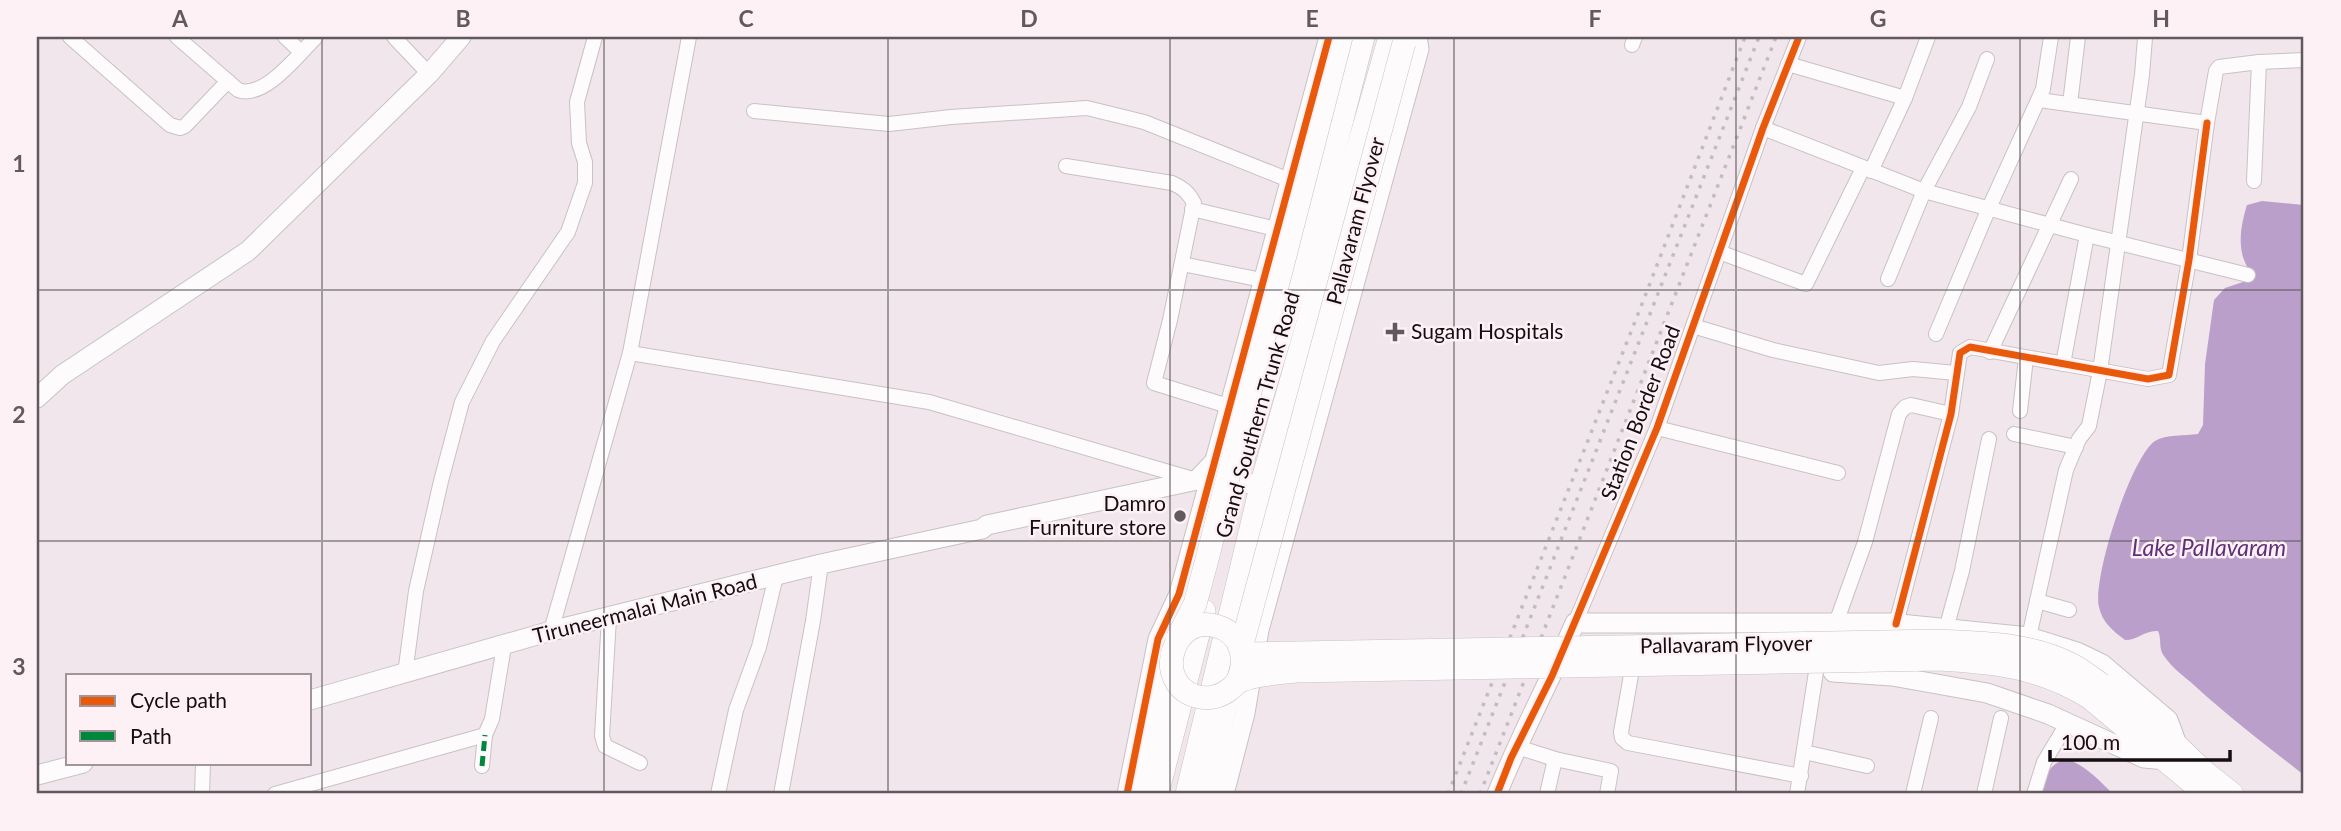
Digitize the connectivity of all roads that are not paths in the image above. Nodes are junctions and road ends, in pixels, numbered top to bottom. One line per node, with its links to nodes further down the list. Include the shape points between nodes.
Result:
1 (69, 37): 24 (street, via 176,127 185,126)
2 (177, 37): 24 (street)
3 (285, 37): 18 (street)
4 (316, 37): 18 (street)
5 (394, 37): 23 (street)
6 (461, 37): 23 (street)
7 (595, 37): 91 (street, via 577,102 585,183 568,232 493,341 462,402 416,591)
8 (689, 37): 54 (street)
9 (1329, 37): 35 (street)
10 (1341, 37): 86 (main road, bridge, via 1195,604)
11 (1363, 37): 64 (main road, Grand Southern Trunk Road, via 1325,186)
12 (1799, 37): 22 (street, Station Border Road)
13 (1928, 37): 25 (street)
14 (2051, 37): 26 (street)
15 (2078, 37): 27 (street)
16 (1404, 38): 50 (main road, Grand Southern Trunk Road); 51 (street, via 1419,49); 88 (main road, Pallavaram Flyover, bridge)
17 (2145, 38): 29 (street)
18 (301, 52): 24 (street, via 255,91 245,92)
19 (1987, 60): 37 (street, via 1969,107)
20 (2304, 60): 21 (street)
21 (2259, 62): 30 (street, via 2219,67); 36 (street)
22 (1788, 64): 25 (street); 31 (street, Station Border Road)
23 (429, 74): 60 (street, via 248,251 62,374)
24 (228, 81)
25 (1905, 98): 33 (street)
26 (2039, 100): 27 (street); 38 (street)
27 (2070, 104): 29 (street)
28 (754, 111): 35 (street, via 889,124 1087,108 1144,122)
29 (2137, 113): 30 (street); 43 (street)
30 (2207, 123): 45 (street)
31 (1763, 128): 33 (street); 44 (street, Station Border Road)
32 (1066, 166): 39 (street, via 1172,183 1190,195)
33 (1867, 170): 37 (street); 44 (street, via 1806,284)
34 (2071, 179): 40 (street)
35 (1289, 180): 41 (street)
36 (2254, 181)
37 (1924, 191): 38 (street); 48 (street)
38 (1989, 208): 40 (street); 53 (street)
39 (1192, 209): 41 (street); 46 (street)
40 (2051, 224): 42 (street); 55 (street)
41 (1276, 229): 49 (street)
42 (2087, 235): 43 (street); 57 (street)
43 (2119, 242): 45 (street); 58 (street)
44 (1719, 253): 52 (street, Station Border Road)
45 (2189, 260): 47 (street); 58 (street, via 2168,375 2148,379)
46 (1182, 264): 49 (street); 61 (street, via 1154,383)
47 (2248, 275)
48 (1888, 279)
49 (1262, 280): 61 (street)
50 (1315, 299): 51 (main road); 73 (main road, Grand Southern Trunk Road)
51 (1348, 307): 74 (street)
52 (1693, 326): 59 (street, via 1773,350 1879,373 1913,369); 65 (street, Station Border Road)
53 (1936, 334)
54 (630, 352): 71 (street, via 929,402); 84 (street)
55 (1990, 352): 56 (street); 59 (street, via 1964,349)
56 (2025, 358): 57 (street); 62 (street)
57 (2063, 364): 58 (street)
58 (2100, 372): 68 (street, via 2089,426)
59 (1956, 373): 63 (street)
60 (37, 398)
61 (1228, 406): 69 (street)
62 (2020, 411)
63 (1951, 414): 81 (street, via 1911,405 1899,414 1865,542); 82 (street)
64 (1256, 418): 69 (street, via 1236,426 1226,449); 72 (main road, Grand Southern Trunk Road)
65 (1657, 428): 70 (street); 80 (street, Station Border Road)
66 (2014, 434): 68 (street)
67 (1989, 439): 83 (street)
68 (2076, 447): 77 (street, via 2066,470)
69 (1215, 460): 71 (street)
70 (1838, 473)
71 (1203, 482): 72 (street, Tiruneermalai Main Road); 75 (street, Tiruneermalai Main Road); 116 (street, via 1179,594 1158,639)
72 (1236, 482): 73 (street, Tiruneermalai Main Road); 118 (main road, Grand Southern Trunk Road)
73 (1262, 484): 74 (street, Tiruneermalai Main Road); 119 (main road, Grand Southern Trunk Road)
74 (1296, 493): 94 (street, via 1259,630)
75 (821, 565): 76 (street, Tiruneermalai Main Road); 115 (street)
76 (776, 576): 79 (street, Tiruneermalai Main Road); 114 (street, via 759,647 736,710)
77 (2037, 601): 78 (street); 85 (street)
78 (2070, 610)
79 (609, 618): 84 (street, Tiruneermalai Main Road); 105 (street, via 602,737 605,746)
80 (1575, 623): 81 (street); 93 (street, Station Border Road)
81 (1836, 623): 82 (street)
82 (1896, 624): 83 (street)
83 (1946, 629): 85 (street)
84 (551, 631): 87 (street, Tiruneermalai Main Road)
85 (2029, 637): 103 (street, via 2102,664 2168,720)
86 (1174, 645): 88 (main road, bridge, via 1190,629 1212,625 1232,635); 89 (main road, bridge)
87 (504, 646): 91 (street, Tiruneermalai Main Road); 100 (street, via 492,719)
88 (1242, 651): 94 (main road, Pallavaram Flyover, bridge); 95 (main road, Pallavaram Flyover, bridge, via 1936,641 2003,644 2072,665)
89 (1172, 672): 94 (main road, Pallavaram Flyover, bridge, via 1185,691 1196,696 1219,696); 117 (main road)
90 (1816, 672): 92 (street); 99 (street, via 1892,676 1987,693); 102 (street)
91 (405, 674): 96 (street, Tiruneermalai Main Road)
92 (1632, 675): 93 (street); 111 (street, via 1621,732 1628,743)
93 (1552, 676): 101 (street, Station Border Road)
94 (1239, 684): 95 (main road, Pallavaram Flyover, bridge, via 1296,671 1939,659 2005,664); 120 (main road, Pallavaram Flyover); 121 (street, via 1245,713)
95 (2095, 691): 103 (main road, Pallavaram Flyover)
96 (312, 699)
97 (1931, 718): 126 (street)
98 (2001, 718): 127 (street)
99 (2068, 722): 103 (street, via 2144,758); 128 (street, via 2044,762)
100 (485, 735): 108 (street); 113 (street)
101 (1517, 747): 104 (street); 122 (street, Station Border Road)
102 (1804, 752): 109 (street); 111 (street)
103 (2173, 754): 129 (main road); 130 (main road)
104 (1555, 759): 123 (street); 124 (street, via 1611,771)
105 (640, 763)
106 (79, 764): 110 (street)
107 (202, 764): 112 (street)
108 (482, 766)
109 (1867, 766)
110 (37, 775)
111 (1801, 776): 125 (street)
112 (202, 794)
113 (275, 794)
114 (718, 794)
115 (781, 794)
116 (1127, 794)
117 (1141, 794)
118 (1157, 794)
119 (1188, 794)
120 (1204, 794)
121 (1224, 794)
122 (1497, 794)
123 (1547, 794)
124 (1607, 794)
125 (1797, 794)
126 (1913, 794)
127 (1984, 794)
128 (2034, 794)
129 (2206, 794)
130 (2232, 794)

